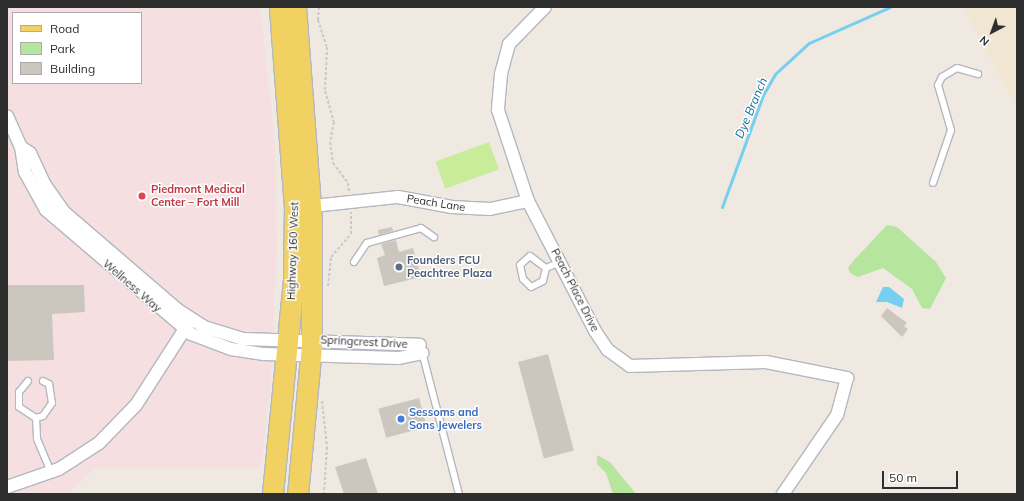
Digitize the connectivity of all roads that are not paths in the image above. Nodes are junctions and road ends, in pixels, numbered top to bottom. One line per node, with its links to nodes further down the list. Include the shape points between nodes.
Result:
1 (280, 7): 10 (main road, Highway 160 West)
2 (296, 7): 10 (main road, Highway 160 West)
3 (545, 7): 9 (street, Peach Place Drive, via 509,44 501,74 498,110)
4 (978, 74): 8 (lane, via 957,68 942,77 938,85 951,130)
5 (7, 116): 6 (street, Wellness Way)
6 (21, 147): 7 (street, Wellness Way, via 21,159); 11 (street, Wellness Way, via 30,152 45,185)
7 (30, 183): 11 (lane, via 37,185 50,204); 12 (street, Wellness Way, via 46,210)
8 (933, 183)
9 (528, 201): 10 (street, Peach Lane, via 490,209 452,207 398,197 350,205); 16 (street, Peach Place Drive)
10 (303, 207): 20 (main road, Highway 160 West)
11 (64, 212): 12 (street, Wellness Way)
12 (77, 230): 14 (street, Wellness Way); 18 (street, Wellness Way)
13 (434, 237): 15 (lane, via 422,228 367,243)
14 (100, 258): 18 (lane, via 113,260); 19 (street, Wellness Way)
15 (354, 262)
16 (561, 262): 17 (lane); 30 (street, Peach Place Drive, via 595,331 618,360 630,366 766,362 847,378 837,415)
17 (546, 268): 17 (lane, via 530,256 520,265 524,279 531,287 543,281)
18 (152, 287): 19 (street, Wellness Way)
19 (188, 325): 20 (street, Wellness Way, via 227,336); 25 (street, via 147,389 112,431 74,461)
20 (299, 347): 21 (street, Springcrest Drive); 27 (main road, Highway 160 West); 28 (main road, Highway 160 West)
21 (421, 349): 29 (lane, Springcrest Drive)
22 (28, 381): 24 (lane, via 19,392 19,407)
23 (43, 381): 24 (lane, via 49,384 52,403 43,416)
24 (36, 418): 25 (lane, via 40,451)
25 (51, 472): 26 (street)
26 (7, 487)
27 (273, 494)
28 (298, 494)
29 (459, 494)
30 (783, 494)

